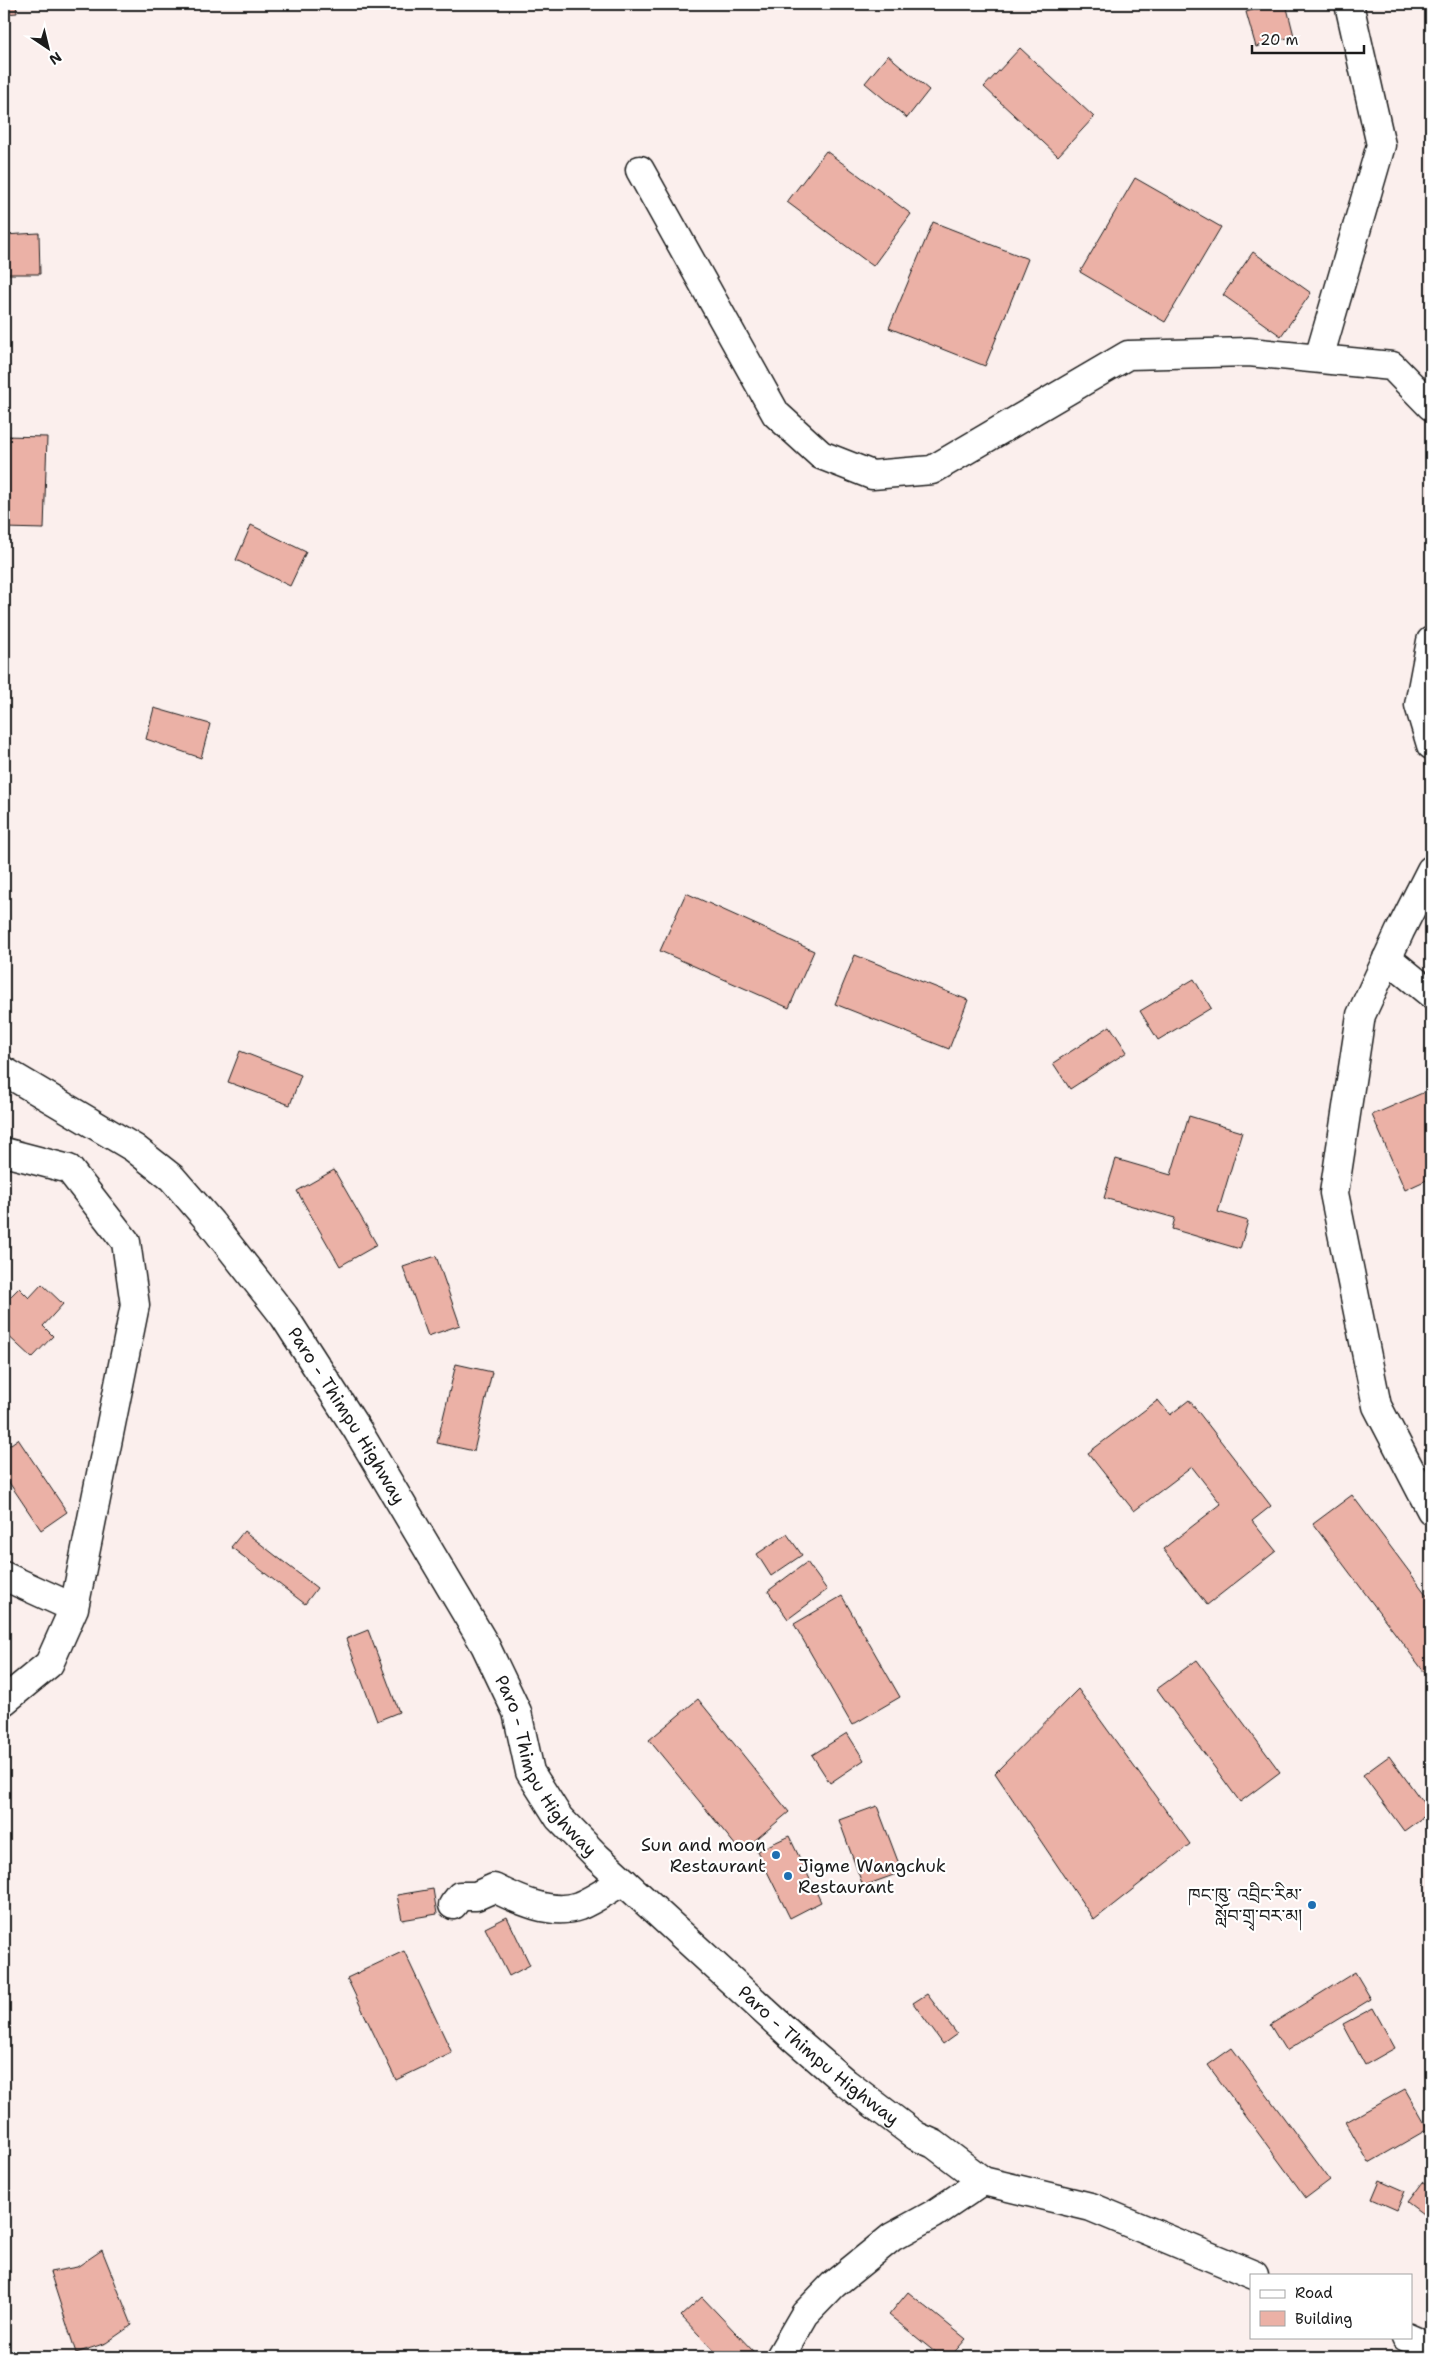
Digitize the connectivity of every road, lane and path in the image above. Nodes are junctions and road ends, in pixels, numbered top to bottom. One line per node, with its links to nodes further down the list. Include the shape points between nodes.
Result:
1 (1348, 4): 3 (street, via 1381,145)
2 (640, 170): 3 (street, via 776,414 821,455 872,475 932,470 1128,355 1249,352)
3 (1319, 358): 4 (street, via 1392,366)
4 (1431, 406)
5 (1431, 641): 6 (street, via 1419,705)
6 (1431, 746)
7 (1431, 870): 8 (street)
8 (1387, 958): 9 (street); 12 (street, via 1361,1015 1334,1193 1377,1406)
9 (1431, 994)
10 (4, 1071): 16 (street, Paro - Thimpu Highway, via 134,1148 172,1178 284,1316 363,1438 485,1645 517,1712 530,1772 559,1818)
11 (4, 1152): 14 (street, via 68,1169 126,1242 136,1304)
12 (1431, 1510)
13 (4, 1576): 14 (street)
14 (74, 1608): 15 (street, via 49,1664)
15 (4, 1702)
16 (623, 1881): 17 (street, via 578,1906 553,1908 527,1903 494,1888 476,1896 460,1896); 18 (street, Paro - Thimpu Highway, via 846,2083)
17 (453, 1905)
18 (983, 2181): 19 (street, Paro - Thimpu Highway, via 1091,2208); 22 (street, via 892,2237 833,2285 805,2314)
19 (1252, 2274)
20 (1408, 2338): 21 (street)
21 (1431, 2348)
22 (780, 2357)

